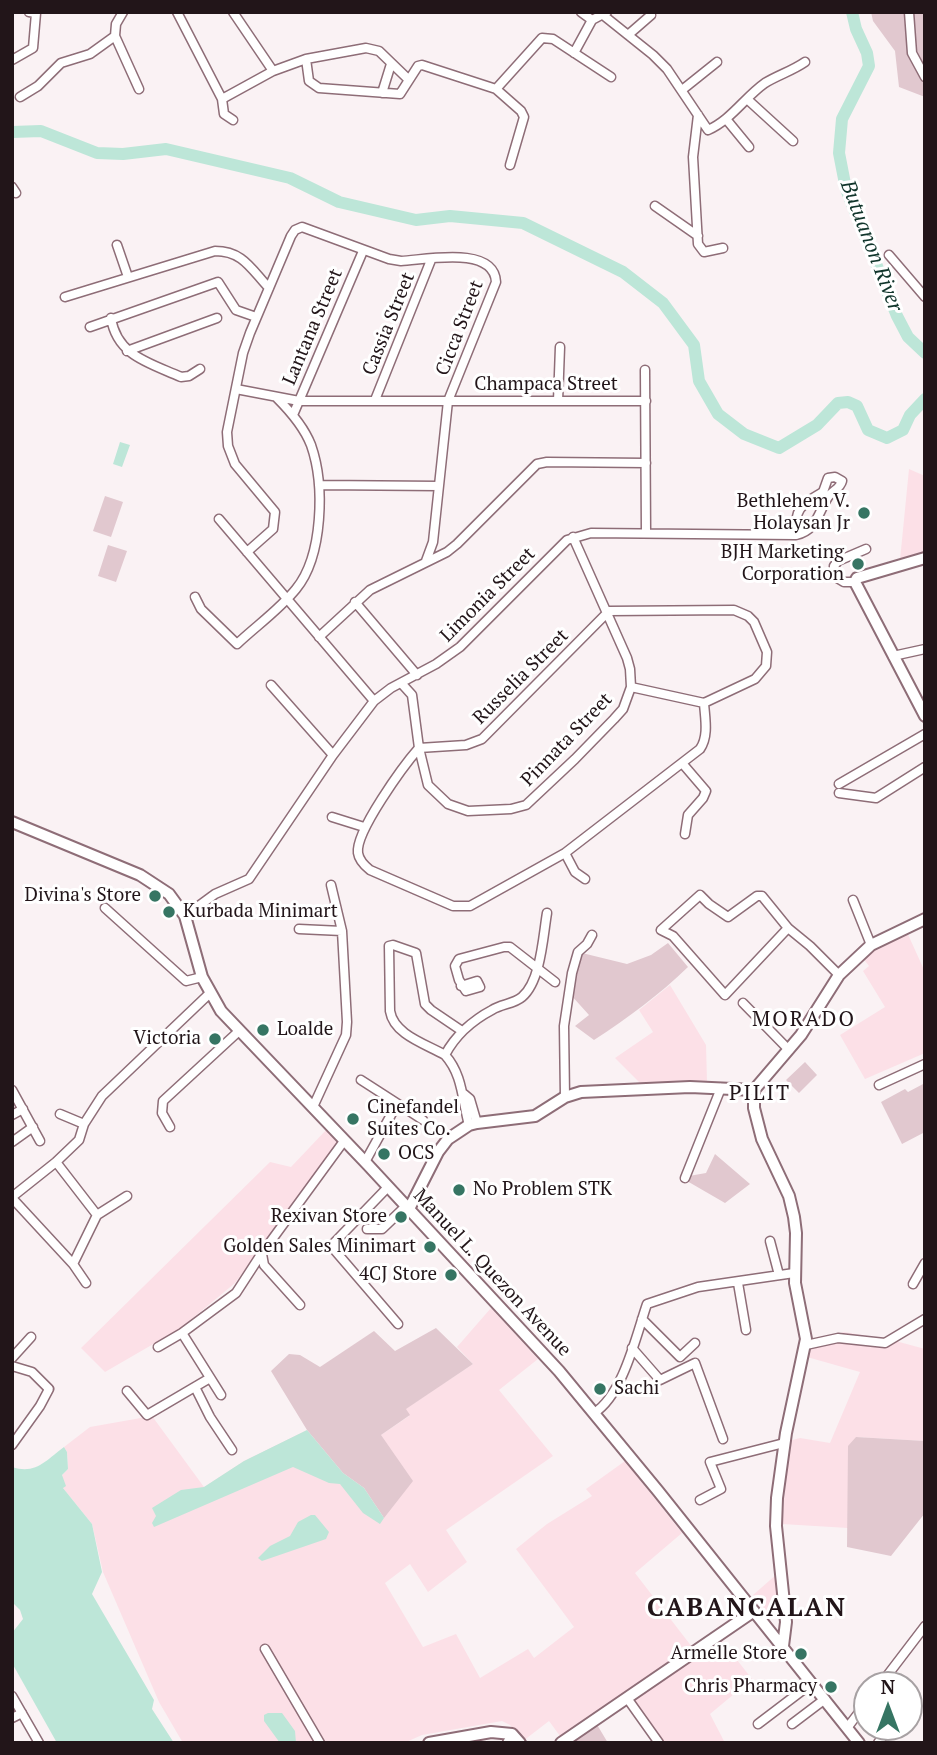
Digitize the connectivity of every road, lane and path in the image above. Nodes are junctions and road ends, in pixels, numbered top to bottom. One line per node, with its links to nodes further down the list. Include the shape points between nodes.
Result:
1 (29, 12): 13 (street, via 36,13 33,48)
2 (123, 12): 11 (street)
3 (177, 12): 27 (street)
4 (233, 12): 18 (street)
5 (581, 12): 9 (street)
6 (909, 12): 20 (street, via 912,53)
7 (605, 14): 9 (street); 10 (street)
8 (651, 15): 10 (street)
9 (592, 20): 12 (street)
10 (628, 35): 24 (street, via 653,55)
11 (115, 36): 22 (street); 26 (street, via 90,54 61,63)
12 (574, 53): 19 (street); 23 (street, via 542,37)
13 (12, 60)
14 (306, 60): 17 (street, via 373,48); 18 (street); 25 (street, via 313,85)
15 (717, 62): 24 (street)
16 (804, 62): 28 (street, via 765,83)
17 (391, 64): 21 (street); 25 (street)
18 (273, 71): 27 (street)
19 (611, 77)
20 (925, 77)
21 (408, 79): 23 (street, via 418,66 427,65); 25 (street, via 400,94)
22 (139, 89)
23 (496, 89): 34 (street, via 524,117)
24 (682, 90): 29 (street)
25 (382, 93)
26 (20, 97)
27 (222, 99): 31 (street, via 224,114)
28 (747, 99): 30 (street); 32 (street)
29 (698, 115): 30 (street, via 708,130); 36 (street, via 693,157)
30 (726, 118): 33 (street)
31 (233, 120)
32 (793, 141)
33 (749, 147)
34 (510, 165)
35 (655, 206): 36 (street)
36 (698, 236): 38 (street, via 699,249 704,252)
37 (117, 245): 42 (street)
38 (723, 248)
39 (363, 251): 41 (street, Cicca Street, via 401,261); 43 (street, Cicca Street, via 302,227 291,236); 57 (street, Lantana Street)
40 (889, 254): 44 (street)
41 (431, 260): 56 (street, Cassia Street); 58 (street, Cicca Street, via 475,258 490,267 496,282)
42 (128, 277): 43 (street, via 215,251 230,251); 45 (street)
43 (269, 288): 46 (street, Cicca Street)
44 (925, 297)
45 (65, 298)
46 (256, 317): 47 (street, via 236,310 218,282); 54 (street, Cicca Street)
47 (111, 318): 49 (street); 51 (street, via 113,331)
48 (217, 318): 51 (street)
49 (90, 327)
50 (560, 347): 59 (street)
51 (127, 351): 52 (street, via 181,377)
52 (200, 369)
53 (645, 370): 60 (street)
54 (236, 389): 55 (street, Champaca Street); 71 (street, Cicca Street, via 228,446 243,476 276,518 273,529)
55 (277, 398): 57 (street, Champaca Street); 61 (street)
56 (375, 400): 57 (street, Champaca Street); 58 (street, Champaca Street)
57 (299, 401): 61 (street, Lantana Street)
58 (449, 401): 59 (street, Champaca Street); 64 (street, Cicca Street)
59 (558, 401): 60 (street, Champaca Street)
60 (646, 401): 62 (street)
61 (292, 415): 63 (street, via 310,444)
62 (646, 463): 66 (street); 72 (street, via 537,464)
63 (319, 485): 64 (street); 77 (street, via 316,548 305,575)
64 (439, 486): 69 (street, Cicca Street)
65 (219, 520): 71 (street)
66 (646, 533): 67 (street); 68 (street)
67 (796, 535): 67 (street, via 813,526 826,494 798,509)
68 (573, 537): 79 (street, Pinnata Street); 83 (street, Limonia Street, via 460,647)
69 (433, 542): 72 (street); 74 (street, Cicca Street)
70 (866, 549): 75 (street, via 834,566 834,576)
71 (247, 552): 77 (street)
72 (447, 552): 74 (street)
73 (925, 558): 75 (street)
74 (426, 561): 78 (street)
75 (855, 582): 82 (street)
76 (195, 597): 77 (street, via 201,609 237,644)
77 (285, 600): 80 (street)
78 (355, 602): 80 (street); 83 (street)
79 (607, 613): 86 (street, Pinnata Street, via 627,658); 88 (street, via 734,610 748,616 768,652 763,671 747,685); 91 (street, Russelia Street, via 482,738 466,745)
80 (318, 637): 87 (street)
81 (925, 649): 82 (street)
82 (893, 656): 89 (street)
83 (417, 676): 84 (street, Limonia Street)
84 (402, 684): 87 (street, Limonia Street); 91 (street, Pinnata Street, via 412,695)
85 (271, 685): 92 (street)
86 (631, 687): 88 (street); 91 (street, Pinnata Street, via 614,719 535,799 519,808 468,811 448,804 428,785)
87 (374, 701): 92 (street, Limonia Street)
88 (704, 703): 93 (street, via 704,742)
89 (925, 716)
90 (925, 734): 94 (street, via 839,789 876,798)
91 (419, 748): 97 (street)
92 (332, 755): 105 (street, Limonia Street, via 249,879 215,894)
93 (682, 764): 98 (street, via 706,791 688,815); 99 (street)
94 (925, 767)
95 (332, 817): 97 (street)
96 (12, 822): 105 (street, Manuel L. Quezon Avenue, via 153,881)
97 (364, 827): 99 (street, via 358,855 370,870 453,906 470,906)
98 (685, 834)
99 (565, 853): 100 (street, via 575,872)
100 (585, 879)
101 (331, 885): 109 (street)
102 (853, 900): 111 (street)
103 (105, 908): 114 (street, via 186,981)
104 (547, 913): 112 (street)
105 (185, 916): 114 (street, Manuel L. Quezon Avenue)
106 (925, 919): 111 (street)
107 (788, 928): 107 (street, via 762,896 728,917 699,894 661,930 673,936 725,995); 113 (street)
108 (299, 929): 109 (street)
109 (342, 931): 131 (street, via 346,1035)
110 (592, 935): 129 (street, via 578,952 572,973 564,1026)
111 (872, 945): 113 (street)
112 (537, 970): 115 (street); 116 (street, via 504,947 459,959 455,966); 120 (street, via 523,996 492,1009)
113 (839, 975): 121 (street)
114 (202, 977): 117 (street, Manuel L. Quezon Avenue)
115 (555, 982)
116 (461, 986)
117 (209, 994): 119 (street, Manuel L. Quezon Avenue); 136 (street, via 102,1096)
118 (743, 1003): 121 (street)
119 (239, 1031): 131 (street, Manuel L. Quezon Avenue); 139 (street, via 163,1101 162,1113)
120 (462, 1031): 122 (street); 122 (street, via 425,1003 417,954 391,945 387,949 393,1020 402,1031)
121 (789, 1050): 128 (street)
122 (445, 1055): 137 (street, via 456,1070)
123 (925, 1064): 125 (street)
124 (361, 1080): 130 (street)
125 (879, 1085)
126 (721, 1088): 128 (street); 129 (street, via 581,1091); 145 (street)
127 (12, 1090): 132 (street)
128 (754, 1090): 156 (street, via 760,1131 794,1217)
129 (565, 1097): 137 (street, via 535,1116)
130 (397, 1104): 135 (street); 144 (street)
131 (313, 1107): 140 (street, Manuel L. Quezon Avenue)
132 (23, 1109): 134 (street); 138 (street)
133 (60, 1114): 136 (street)
134 (12, 1115)
135 (423, 1120)
136 (83, 1124): 143 (street, via 79,1140)
137 (473, 1124): 149 (street, via 442,1145)
138 (33, 1127): 141 (street); 142 (street)
139 (170, 1127)
140 (344, 1141): 144 (street, Manuel L. Quezon Avenue); 153 (street)
141 (12, 1142)
142 (40, 1142)
143 (56, 1162): 148 (street); 150 (street)
144 (365, 1162): 146 (street, Manuel L. Quezon Avenue)
145 (685, 1178)
146 (388, 1187): 149 (street, Manuel L. Quezon Avenue); 164 (street, via 331,1246)
147 (127, 1196): 150 (street)
148 (12, 1197): 155 (street)
149 (408, 1208): 151 (street, via 382,1229); 180 (street, Manuel L. Quezon Avenue)
150 (97, 1215): 155 (street)
151 (367, 1229)
152 (770, 1241): 157 (street)
153 (262, 1254): 161 (street, via 264,1265); 168 (street, via 236,1293)
154 (925, 1263): 160 (street)
155 (73, 1264): 158 (street)
156 (794, 1273): 157 (street); 171 (street)
157 (779, 1275): 159 (street)
158 (86, 1283)
159 (738, 1283): 162 (street, via 698,1287 651,1301); 167 (street)
160 (913, 1284)
161 (300, 1305)
162 (642, 1319): 170 (street, via 681,1357); 173 (street)
163 (925, 1319): 165 (street)
164 (398, 1324)
165 (914, 1326): 166 (street); 171 (street, via 885,1343 838,1338)
166 (925, 1329)
167 (746, 1330)
168 (182, 1333): 172 (street); 176 (street)
169 (31, 1337): 174 (street)
170 (695, 1343)
171 (806, 1345): 182 (street)
172 (158, 1347)
173 (632, 1348): 180 (street, via 615,1391); 181 (street, via 660,1380 697,1367)
174 (12, 1359)
175 (12, 1366): 183 (street, via 32,1372 49,1389)
176 (210, 1378): 177 (street); 179 (street)
177 (195, 1387): 178 (street, via 147,1415); 184 (street, via 209,1418)
178 (127, 1391)
179 (221, 1395)
180 (594, 1413): 186 (street, Manuel L. Quezon Avenue)
181 (723, 1439)
182 (784, 1443): 185 (street, via 712,1461 721,1489); 188 (street, via 776,1526 785,1611)
183 (12, 1445)
184 (232, 1450)
185 (700, 1500)
186 (754, 1611): 188 (street, Manuel L. Quezon Avenue); 193 (street)
187 (924, 1629): 190 (street)
188 (783, 1646): 191 (street, Manuel L. Quezon Avenue)
189 (265, 1649): 204 (street)
190 (891, 1671)
191 (811, 1683): 194 (street, Manuel L. Quezon Avenue); 198 (street)
192 (12, 1696): 195 (street)
193 (627, 1698): 202 (street); 207 (street)
194 (825, 1699): 199 (street); 200 (street, Manuel L. Quezon Avenue)
195 (22, 1713): 196 (street); 203 (street)
196 (12, 1718)
197 (853, 1720): 200 (street)
198 (758, 1724)
199 (792, 1724)
200 (847, 1728): 208 (street, Manuel L. Quezon Avenue)
201 (510, 1738): 205 (street, via 491,1732); 206 (street)
202 (657, 1742)
203 (39, 1743)
204 (320, 1743)
205 (429, 1743)
206 (520, 1743)
207 (561, 1743)
208 (859, 1743)

